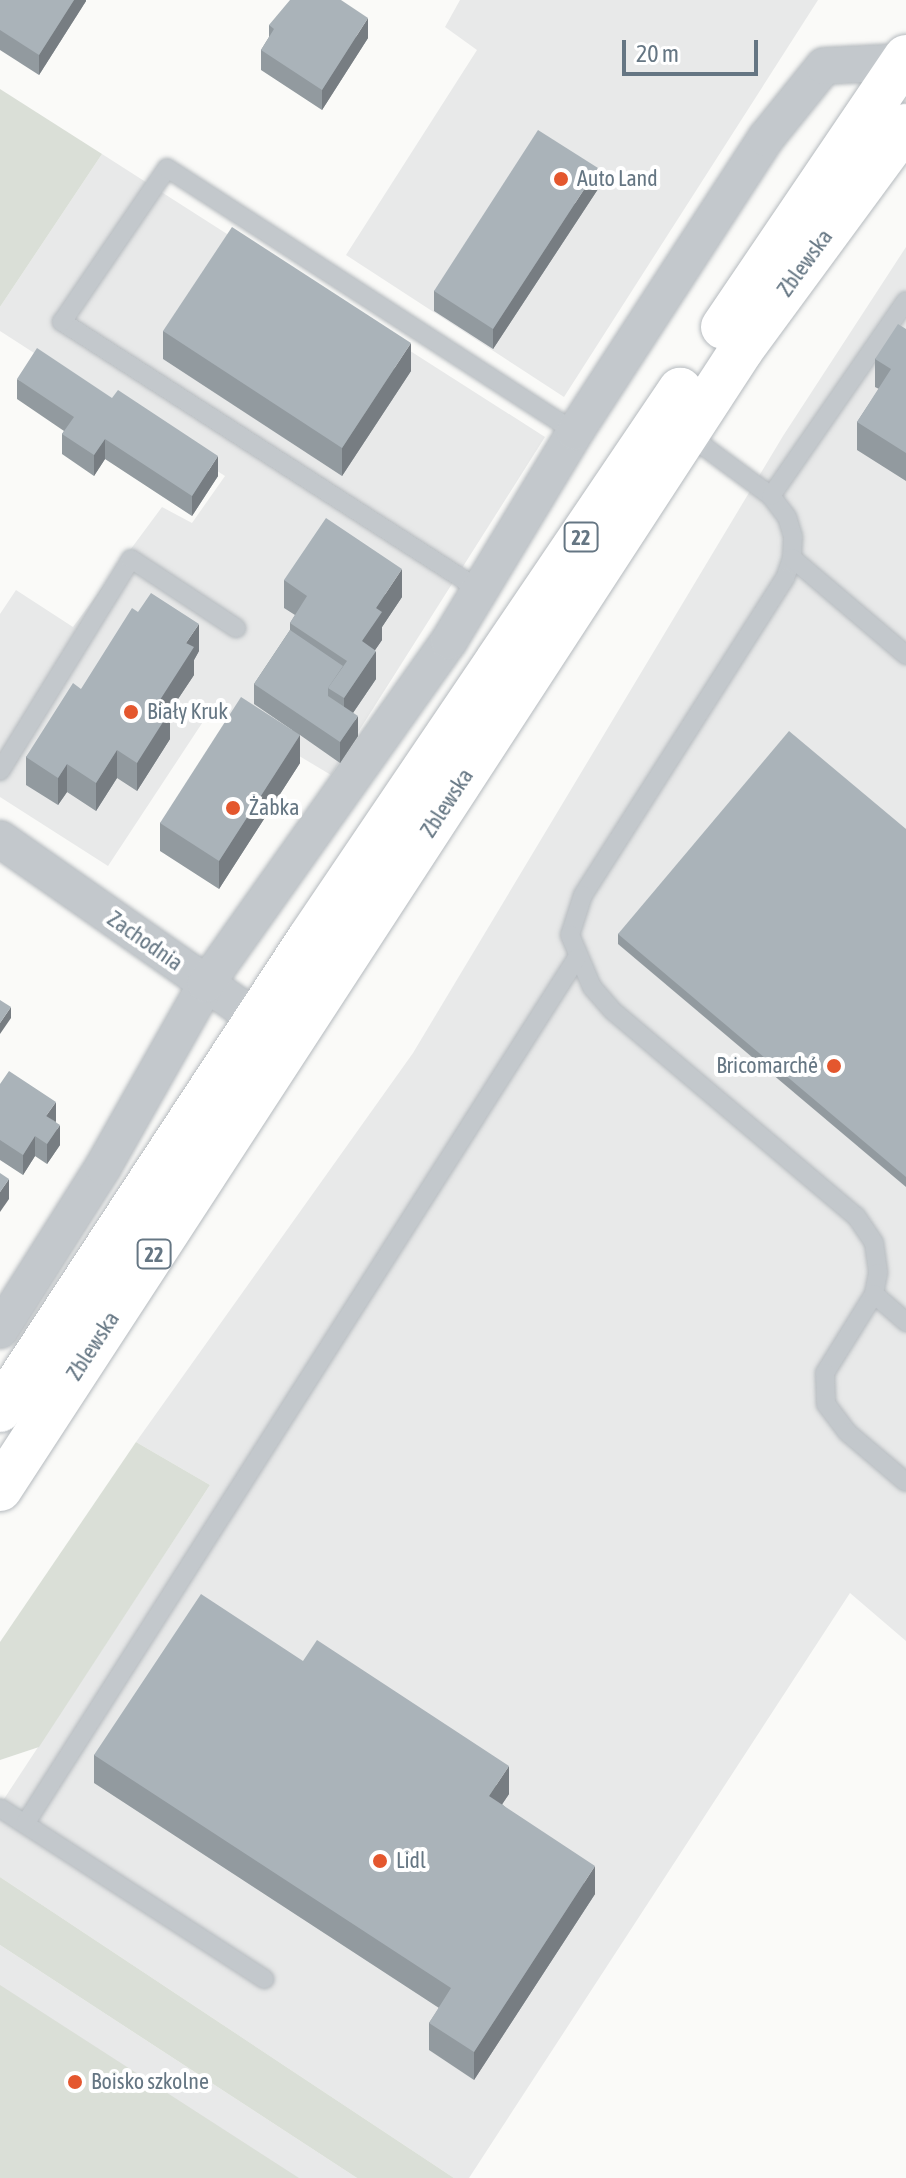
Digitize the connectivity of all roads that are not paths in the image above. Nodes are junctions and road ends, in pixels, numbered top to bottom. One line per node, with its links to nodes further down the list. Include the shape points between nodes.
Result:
1 (904, 60): 4 (street, via 824,66 766,138); 15 (main road, Zblewska / 22)
2 (906, 126): 5 (main road, Zblewska / 22, via 742,349)
3 (906, 301): 6 (lane)
4 (575, 432): 8 (street); 8 (lane, via 167,168 62,322)
5 (687, 434): 6 (lane); 15 (main road, Zblewska / 22)
6 (771, 496): 7 (lane, via 787,517)
7 (792, 558): 10 (lane); 13 (lane, via 785,578 583,895 570,935)
8 (480, 590): 14 (street, via 309,843)
9 (236, 628): 11 (lane, via 131,559)
10 (906, 655)
11 (0, 771)
12 (0, 839): 14 (street, Zachodnia)
13 (577, 958): 16 (lane, via 613,1011 856,1216 874,1243); 23 (lane)
14 (206, 984): 15 (street, Zachodnia); 18 (street, via 103,1167)
15 (274, 1031): 19 (main road, Zblewska / 22); 21 (main road, Zblewska / 22)
16 (874, 1294): 17 (lane); 20 (lane, via 825,1373 826,1404 847,1432)
17 (906, 1322)
18 (0, 1330)
19 (0, 1410)
20 (906, 1482)
21 (0, 1489)
22 (0, 1808): 23 (lane)
23 (25, 1824): 24 (lane)
24 (264, 1979)

